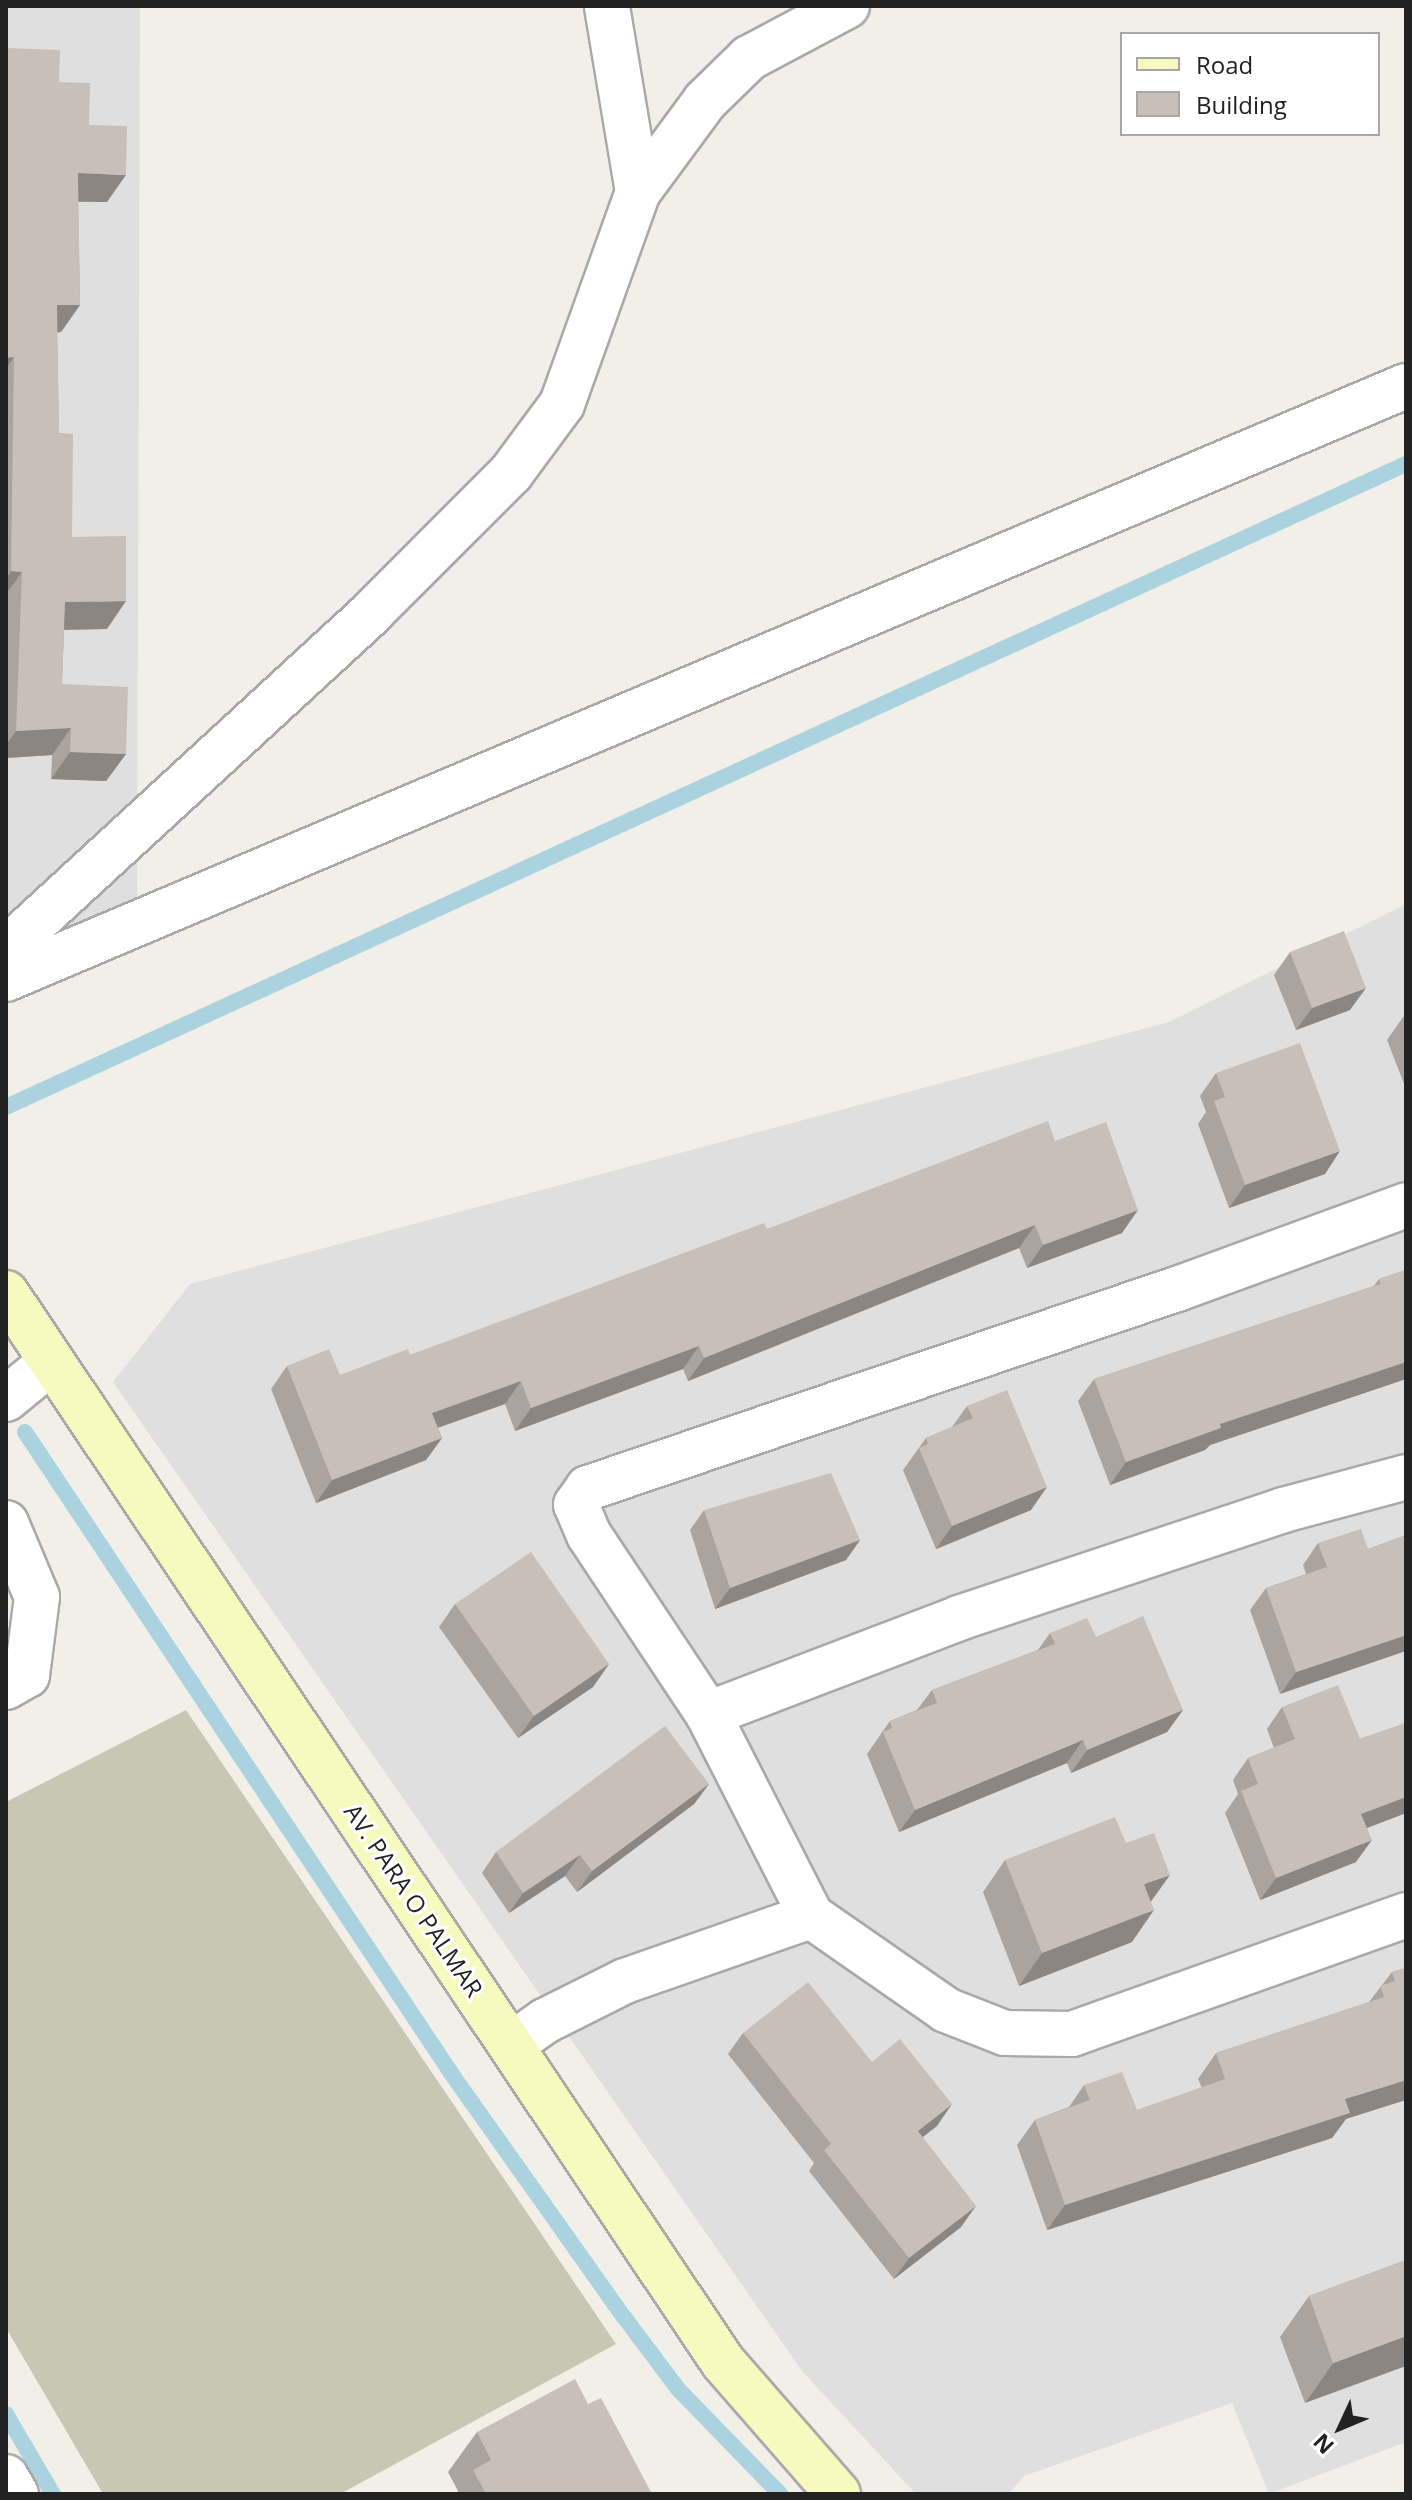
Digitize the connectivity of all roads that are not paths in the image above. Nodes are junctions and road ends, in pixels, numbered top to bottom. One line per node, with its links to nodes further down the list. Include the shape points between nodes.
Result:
1 (607, 6): 3 (street)
2 (847, 6): 3 (street, via 749,58 705,101)
3 (638, 192): 5 (street, via 562,404 511,473 372,612)
4 (1406, 386): 6 (street)
5 (6, 949)
6 (6, 979)
7 (1406, 1205): 14 (street, via 1177,1289 588,1488 576,1505 589,1535)
8 (6, 1293): 9 (main road, AV. PARA O PALMAR)
9 (51, 1362): 10 (street); 17 (main road, AV. PARA O PALMAR)
10 (6, 1399)
11 (1406, 1477): 14 (street, via 1283,1510 973,1613)
12 (6, 1523): 13 (street, via 37,1597 27,1675)
13 (6, 1687)
14 (708, 1714): 16 (street)
15 (1406, 1915): 16 (street, via 1072,2034 1005,2033 946,2010)
16 (811, 1916): 17 (street, via 625,1981 545,2021)
17 (511, 2045): 20 (main road, AV. PARA O PALMAR, via 723,2362)
18 (6, 2477): 19 (street)
19 (16, 2494)
20 (838, 2494)

